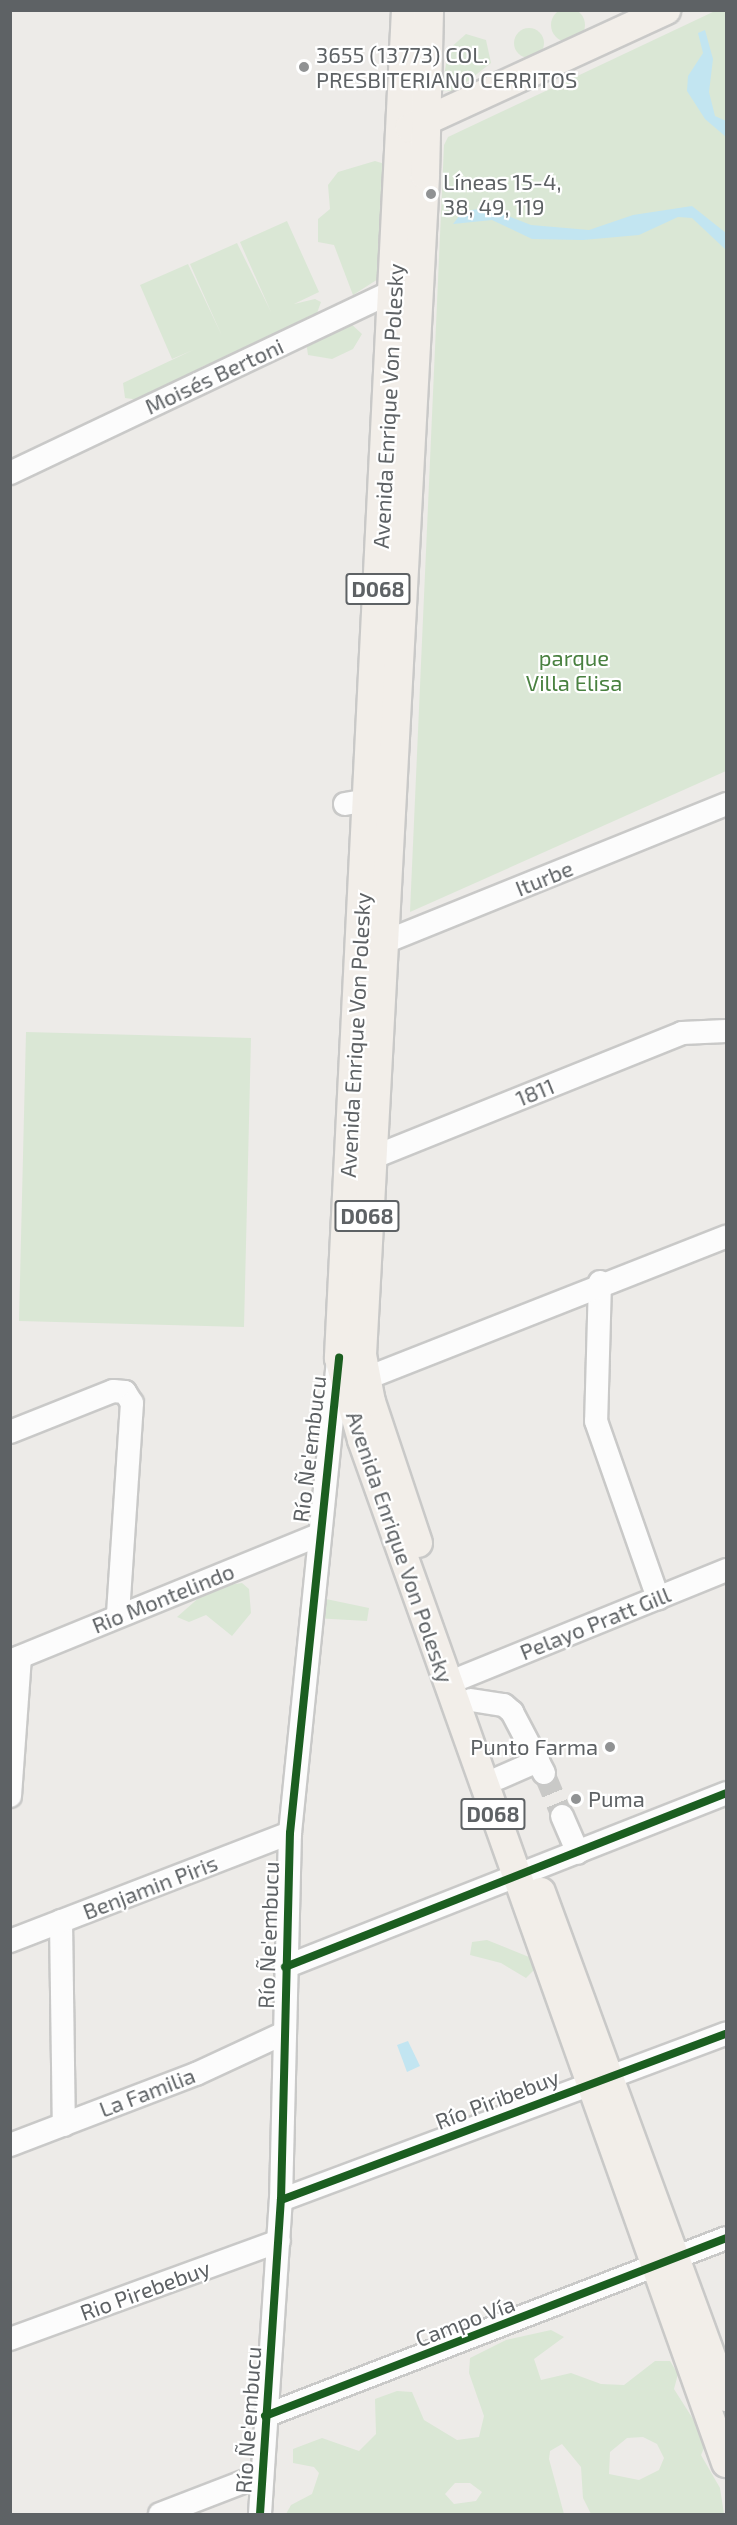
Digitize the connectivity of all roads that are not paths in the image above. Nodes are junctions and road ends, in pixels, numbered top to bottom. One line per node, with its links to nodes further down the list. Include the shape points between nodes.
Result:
1 (406, 10): 4 (main road, Avenida Enrique Von Polesky / D068)
2 (429, 10): 4 (main road, Avenida Enrique Von Polesky / D068)
3 (666, 10): 4 (main road)
4 (414, 126): 5 (main road, Avenida Enrique Von Polesky / D068)
5 (406, 284): 6 (street, Moisés Bertoni); 8 (main road, Avenida Enrique Von Polesky / D068, via 368,801)
6 (10, 473)
7 (726, 804): 8 (street, Iturbe)
8 (372, 947): 10 (main road, Avenida Enrique Von Polesky / D068)
9 (726, 1031): 10 (street, 1811, via 682,1033)
10 (358, 1163): 13 (main road, Avenida Enrique Von Polesky / D068); 14 (main road, Avenida Enrique Von Polesky / D068)
11 (726, 1237): 12 (street)
12 (600, 1282): 14 (street); 18 (street, via 596,1421)
13 (339, 1358): 14 (main road, Avenida Enrique Von Polesky / D068); 16 (street, Río Ñe'embucu)
14 (355, 1382): 21 (main road, Avenida Enrique Von Polesky / D068); 28 (main road, Avenida Enrique Von Polesky / D068)
15 (10, 1432): 19 (street, via 113,1391 125,1392 132,1403)
16 (317, 1536): 19 (street, Rio Montelindo); 26 (street, Río Ñe'embucu)
17 (726, 1570): 18 (street, Pelayo Pratt Gill)
18 (658, 1598): 21 (street, Pelayo Pratt Gill)
19 (118, 1615): 20 (street, Rio Montelindo)
20 (15, 1659): 24 (street)
21 (467, 1688): 22 (main road, Avenida Enrique Von Polesky / D068); 22 (street, via 504,1705 541,1767)
22 (499, 1778): 28 (main road, Avenida Enrique Von Polesky / D068)
23 (726, 1793): 27 (street)
24 (10, 1796)
25 (562, 1816): 27 (street)
26 (290, 1833): 29 (street, Benjamin Piris); 31 (street, Río Ñe'embucu)
27 (578, 1854): 28 (street)
28 (524, 1874): 31 (street); 34 (main road, Avenida Enrique Von Polesky / D068)
29 (62, 1922): 30 (street, Benjamin Piris); 35 (street)
30 (10, 1941)
31 (285, 1967): 32 (street, Río Ñe'embucu)
32 (282, 2034): 35 (street, La Familia); 37 (street, Río Ñe'embucu)
33 (726, 2034): 34 (street, Río Piribebuy)
34 (600, 2079): 37 (street, Río Piribebuy); 40 (main road, Avenida Enrique Von Polesky / D068)
35 (64, 2125): 36 (street, La Familia)
36 (10, 2145)
37 (281, 2200): 39 (street, Río Ñe'embucu)
38 (726, 2238): 40 (street, Campo Vía)
39 (279, 2241): 41 (street, Rio Pirebebuy); 43 (street, Río Ñe'embucu)
40 (666, 2263): 42 (main road, Avenida Enrique Von Polesky / D068); 43 (street, Campo Vía); 44 (main road, Avenida Enrique Von Polesky / D068)
41 (10, 2339)
42 (726, 2397)
43 (265, 2416): 45 (street, Río Ñe'embucu)
44 (726, 2463)
45 (261, 2475): 46 (street); 47 (street, Río Ñe'embucu)
46 (160, 2514)
47 (260, 2514)

